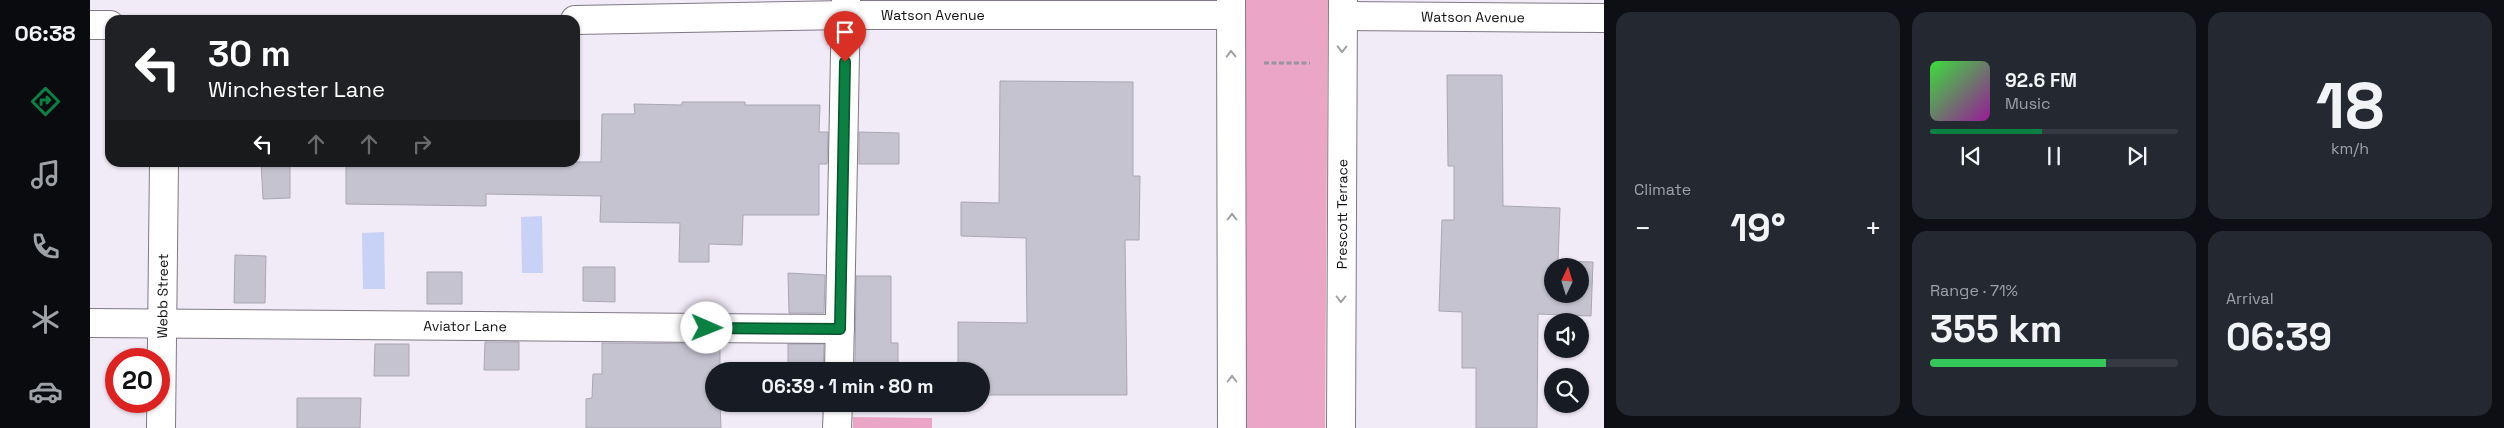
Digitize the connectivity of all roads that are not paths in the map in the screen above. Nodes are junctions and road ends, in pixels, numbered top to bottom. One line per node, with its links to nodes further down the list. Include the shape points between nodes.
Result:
1 (1231, 7): 2 (street, Watson Avenue); 16 (street, one-way to 1)
2 (846, 8): 5 (street, Watson Avenue); 11 (street)
3 (1343, 8): 4 (street, Watson Avenue); 17 (street, Prescott Terrace, one-way to 17)
4 (1604, 18)
5 (580, 20)
6 (90, 25): 7 (street)
7 (105, 25)
8 (164, 167): 10 (street, Webb Street)
9 (90, 323): 10 (street, Aviator Lane)
10 (164, 323): 11 (street, Aviator Lane); 14 (street, Webb Street)
11 (840, 329): 12 (street)
12 (839, 362)
13 (838, 412): 15 (street)
14 (162, 428)
15 (837, 428)
16 (1232, 428)
17 (1342, 428)

